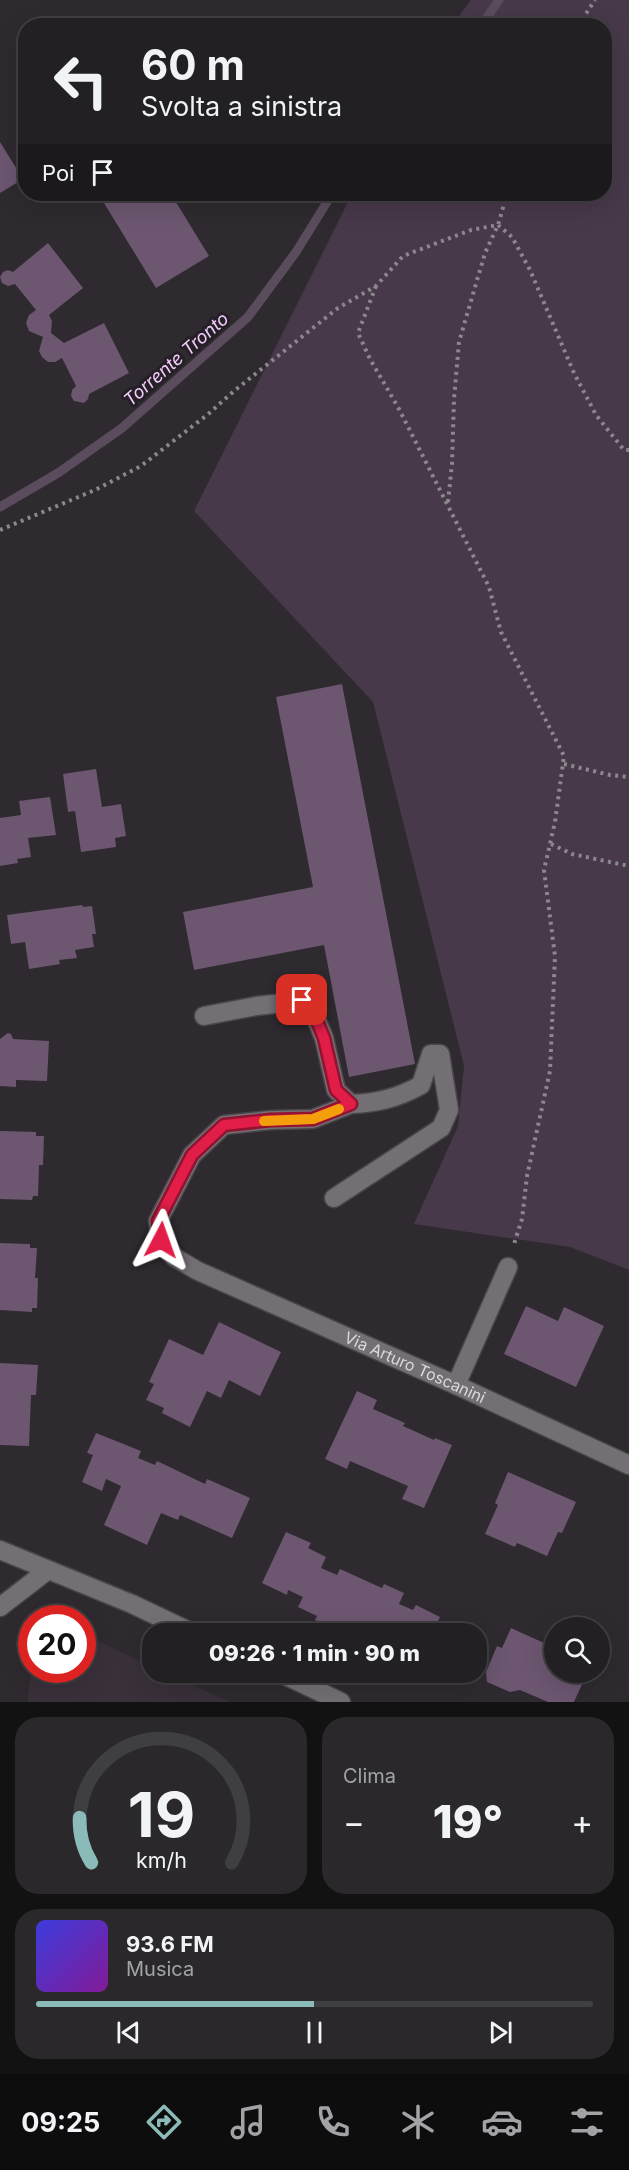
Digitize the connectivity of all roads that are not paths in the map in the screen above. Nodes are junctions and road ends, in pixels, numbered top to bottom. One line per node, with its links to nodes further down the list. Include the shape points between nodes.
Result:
1 (204, 1016): 2 (street, via 302,1000 310,1004 324,1038 336,1090)
2 (351, 1104): 3 (street, Via Arturo Toscanini, via 402,1096 421,1086 431,1054 440,1054 449,1110 441,1128); 5 (street, Via Arturo Toscanini, via 313,1119 224,1125 192,1155 158,1221 161,1240 174,1257 198,1271)
3 (334, 1198)
4 (508, 1267): 5 (street)
5 (456, 1385): 6 (street, Via Arturo Toscanini)
6 (629, 1466)
7 (0, 1550): 8 (street)
8 (48, 1570): 9 (street); 10 (street)
9 (0, 1607)
10 (172, 1623)
11 (301, 1683): 12 (street)
12 (341, 1702)

